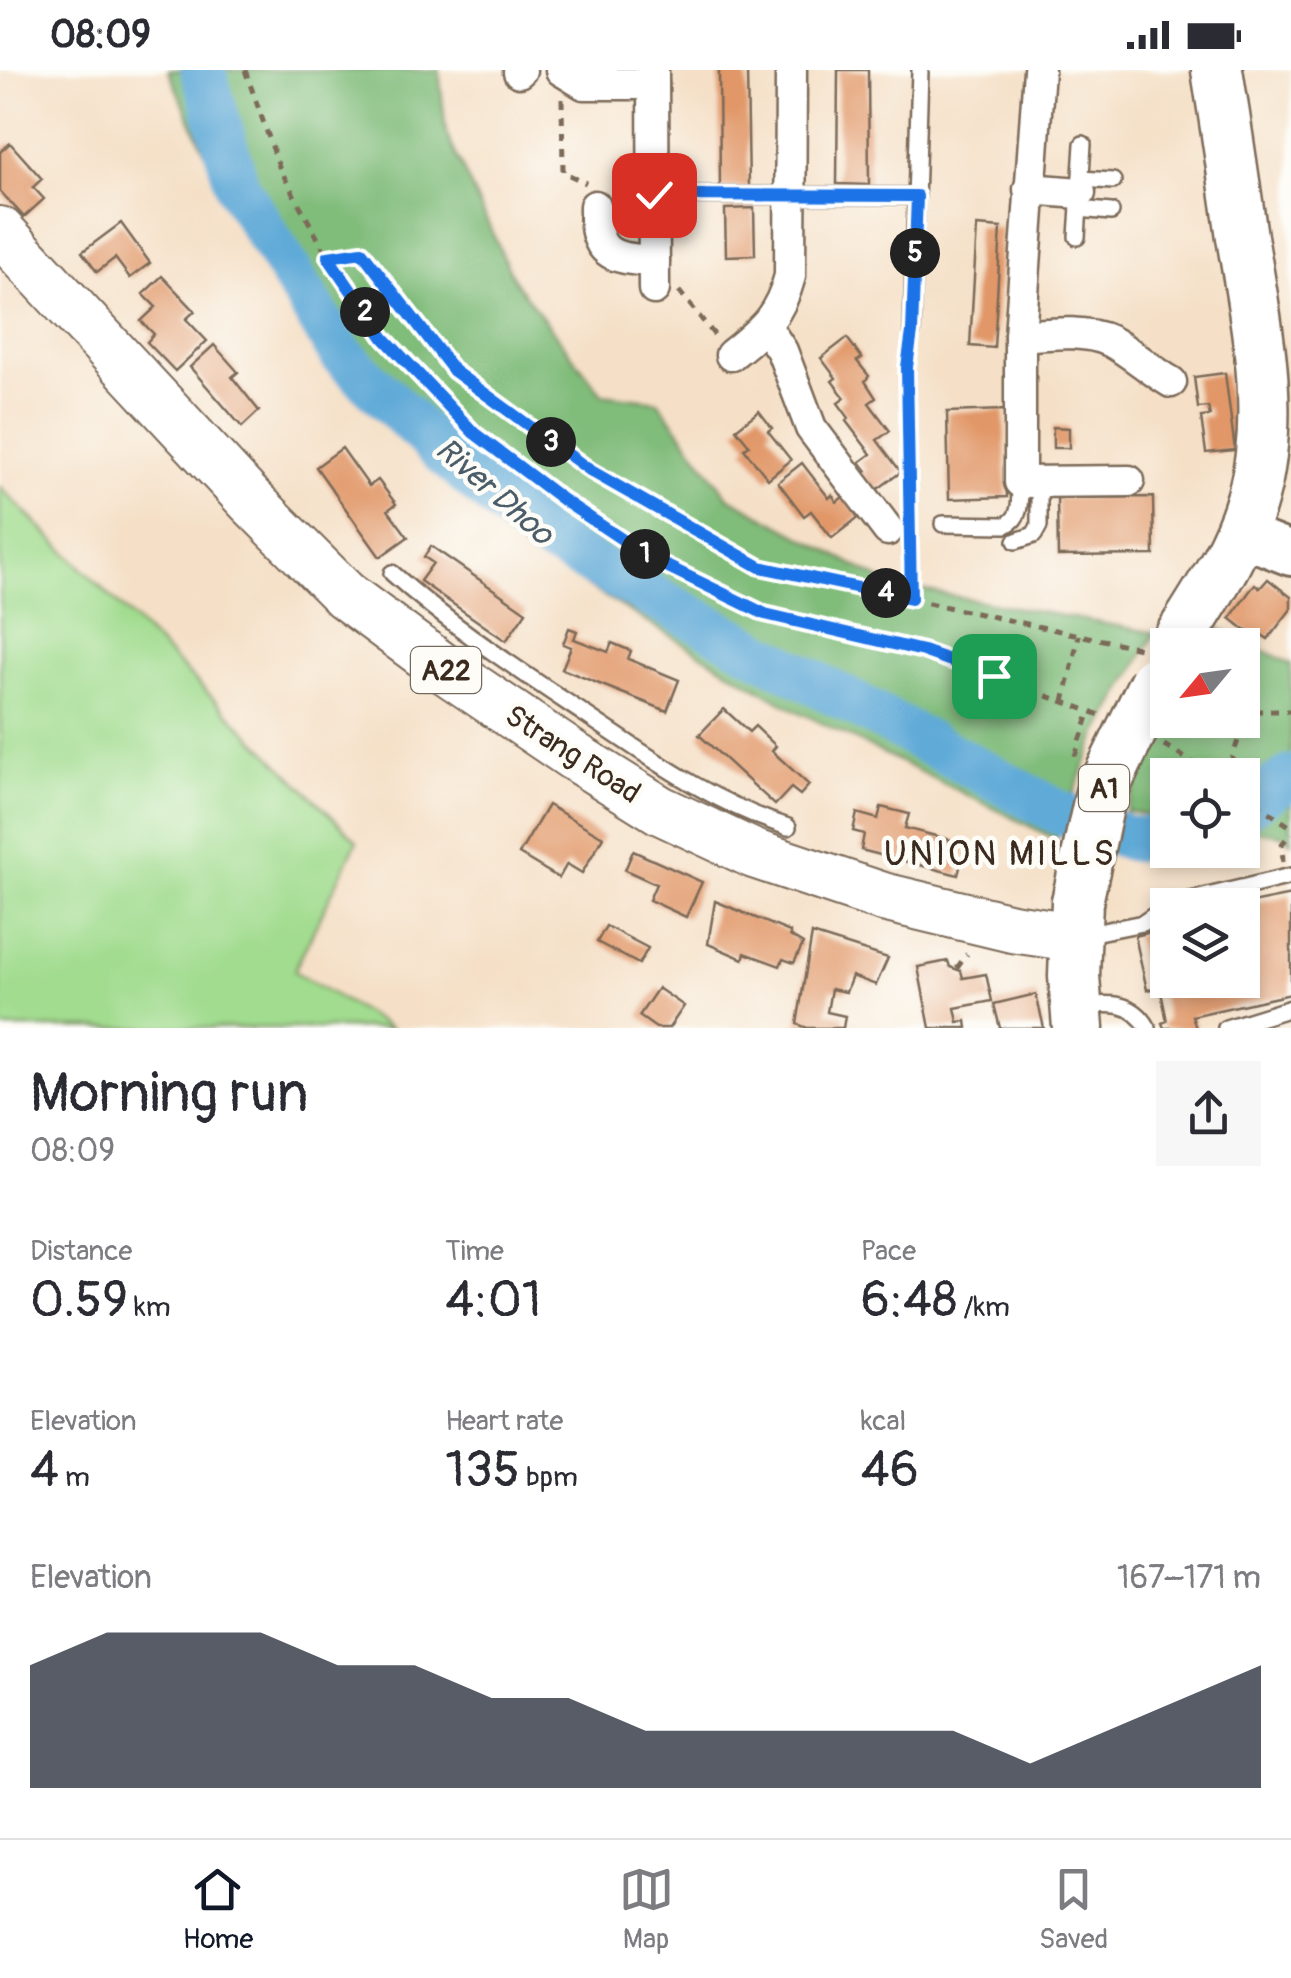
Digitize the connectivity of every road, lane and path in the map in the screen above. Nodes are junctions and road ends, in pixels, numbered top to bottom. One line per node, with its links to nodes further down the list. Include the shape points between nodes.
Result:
1 (244, 70): 19 (path, via 280,169)
2 (562, 70): 7 (street, via 584,84); 15 (path, via 562,172 605,197 604,206)
3 (790, 70): 13 (street)
4 (920, 70): 14 (lane)
5 (1039, 70): 10 (street)
6 (1217, 70): 30 (highway, A1, via 1250,282 1264,427)
7 (653, 77): 12 (street)
8 (1083, 144): 11 (lane)
9 (1113, 181): 11 (lane)
10 (1029, 189): 11 (street); 23 (street)
11 (1080, 194): 16 (lane); 18 (lane)
12 (654, 195): 13 (lane); 20 (street)
13 (790, 195): 14 (lane); 21 (street, via 790,276)
14 (917, 196): 22 (lane)
15 (595, 206): 20 (street, via 594,232 604,248)
16 (1111, 212)
17 (0, 230): 44 (main road, Strang Road / A22, via 346,595 442,667)
18 (1076, 237)
19 (328, 257): 34 (path, via 362,252 454,371 591,471 760,567); 39 (path, via 384,338 474,433 650,558 765,614 923,651)
20 (654, 275): 24 (path)
21 (766, 326): 24 (street); 29 (street, via 811,428)
22 (912, 332): 29 (path)
23 (1020, 336): 25 (street, via 1095,336); 27 (street)
24 (730, 355)
25 (1171, 382)
26 (1129, 481): 27 (street)
27 (1029, 482): 28 (lane, via 1019,514 1006,525); 31 (lane, via 1039,526)
28 (943, 524)
29 (903, 531): 34 (path)
30 (1240, 534): 32 (main road); 35 (highway, A1)
31 (1016, 541)
32 (1291, 554)
33 (392, 573): 44 (lane)
34 (911, 599): 36 (path)
35 (1183, 628)
36 (1079, 635): 37 (path); 39 (path)
37 (1150, 655)
38 (1150, 688): 52 (highway, A1, bridge, via 1102,793)
39 (1064, 702): 42 (path)
40 (1260, 711): 41 (path)
41 (1291, 711)
42 (1111, 719)
43 (1148, 736): 45 (path)
44 (603, 751): 47 (lane); 52 (main road, Strang Road / A22, via 660,810 754,854 883,897 1012,928)
45 (1186, 758)
46 (1260, 806): 48 (path)
47 (788, 827)
48 (1291, 830): 49 (path, via 1282,844)
49 (1287, 877): 50 (lane)
50 (1241, 888)
51 (1150, 918): 52 (lane)
52 (1076, 920): 56 (highway, A1)
53 (968, 954): 54 (path)
54 (957, 968)
55 (1291, 1008): 58 (lane)
56 (1077, 1017): 57 (lane, via 1111,1003 1128,1007)
57 (1148, 1028)
58 (1226, 1028)

